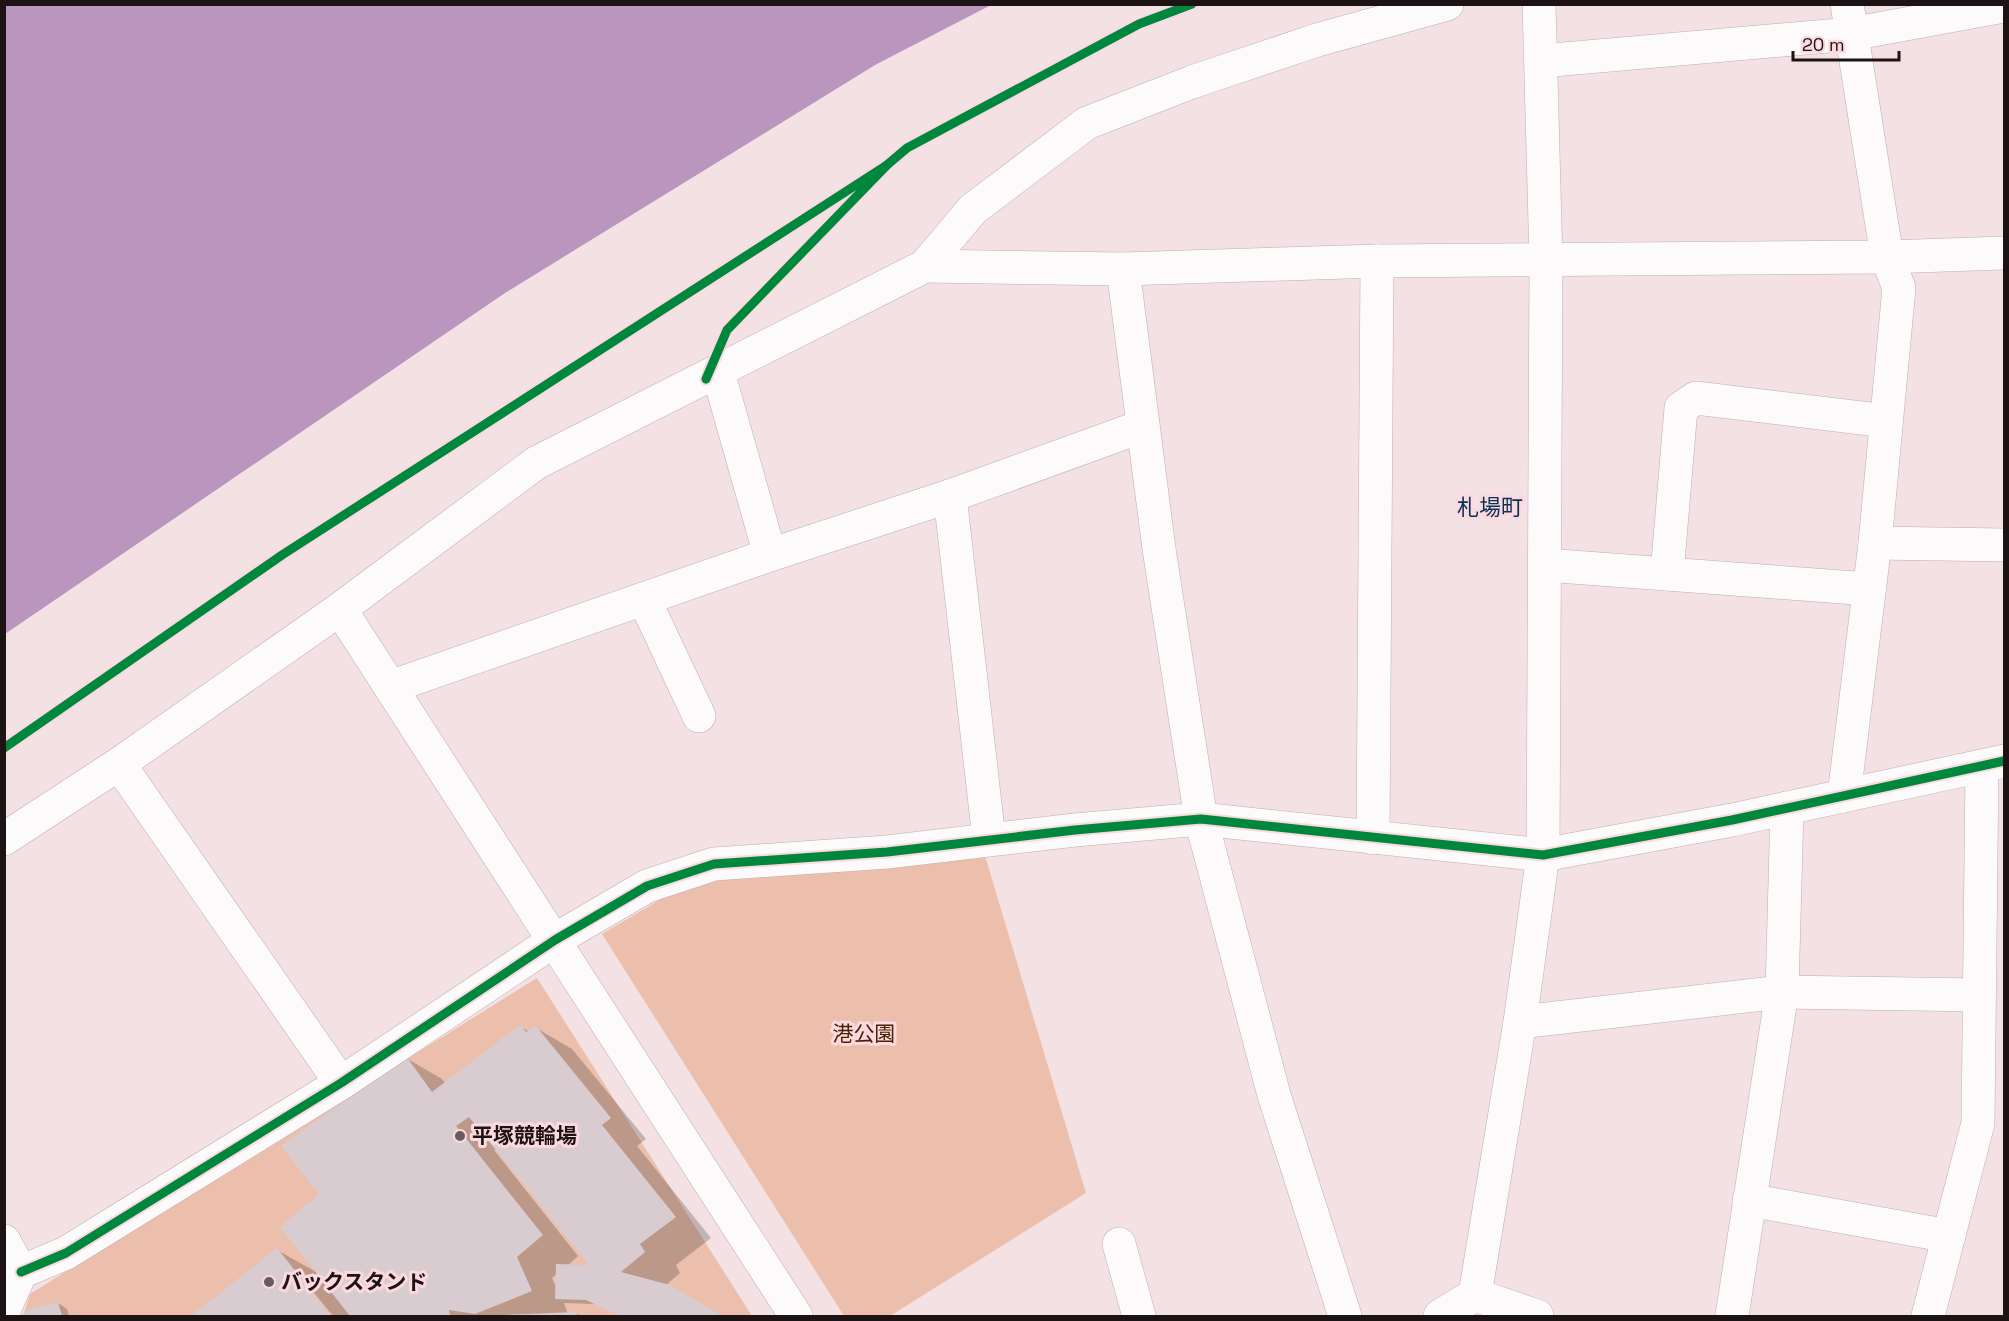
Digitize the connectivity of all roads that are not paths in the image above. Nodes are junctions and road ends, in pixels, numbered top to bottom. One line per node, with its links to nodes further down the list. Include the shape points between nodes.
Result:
1 (1447, 4): 10 (street, via 1317,40 1087,123 973,209)
2 (1539, 4): 5 (street)
3 (2004, 6): 4 (street)
4 (1849, 19): 5 (street); 7 (street)
5 (1540, 61): 9 (street)
6 (2004, 253): 7 (street)
7 (1887, 257): 9 (street); 13 (street, via 1899,288)
8 (1377, 261): 9 (street); 11 (street); 31 (street)
9 (1546, 261): 19 (street)
10 (925, 267): 11 (street); 12 (street)
11 (1123, 269): 14 (street)
12 (718, 372): 18 (street); 23 (street, via 536,463)
13 (1886, 421): 16 (street); 20 (street, via 1696,398 1681,408)
14 (1143, 426): 15 (street); 30 (street, via 1158,549)
15 (950, 496): 18 (street); 32 (street)
16 (1875, 543): 17 (street); 21 (street)
17 (2004, 545)
18 (770, 555): 22 (street)
19 (1545, 565): 20 (street); 34 (street)
20 (1667, 574): 21 (street)
21 (1869, 589): 28 (street)
22 (644, 599): 24 (street); 25 (street)
23 (340, 609): 24 (street); 26 (street)
24 (390, 687): 35 (street)
25 (699, 716)
26 (119, 764): 33 (street); 39 (street)
27 (1993, 764): 28 (street); 37 (street)
28 (1844, 796): 29 (street)
29 (1787, 808): 34 (street); 36 (street)
30 (1201, 819): 31 (street); 32 (street); 50 (street, via 1274,1095)
31 (1373, 838): 34 (street)
32 (989, 839): 35 (street, via 887,852 714,864 647,886)
33 (4, 840)
34 (1544, 855): 38 (street)
35 (555, 940): 39 (street); 48 (street)
36 (1782, 992): 37 (street); 38 (street); 41 (street)
37 (1979, 995): 40 (street)
38 (1520, 1022): 46 (street)
39 (341, 1083): 45 (street, via 66,1253)
40 (1991, 1127): 42 (street)
41 (1749, 1200): 42 (street); 53 (street)
42 (1949, 1236): 54 (street)
43 (4, 1241): 45 (street)
44 (1119, 1244): 49 (street)
45 (21, 1272): 47 (street)
46 (1475, 1295): 51 (street); 52 (street)
47 (4, 1310)
48 (796, 1317)
49 (1139, 1317)
50 (1345, 1317)
51 (1440, 1317)
52 (1537, 1317)
53 (1732, 1317)
54 (1928, 1317)

